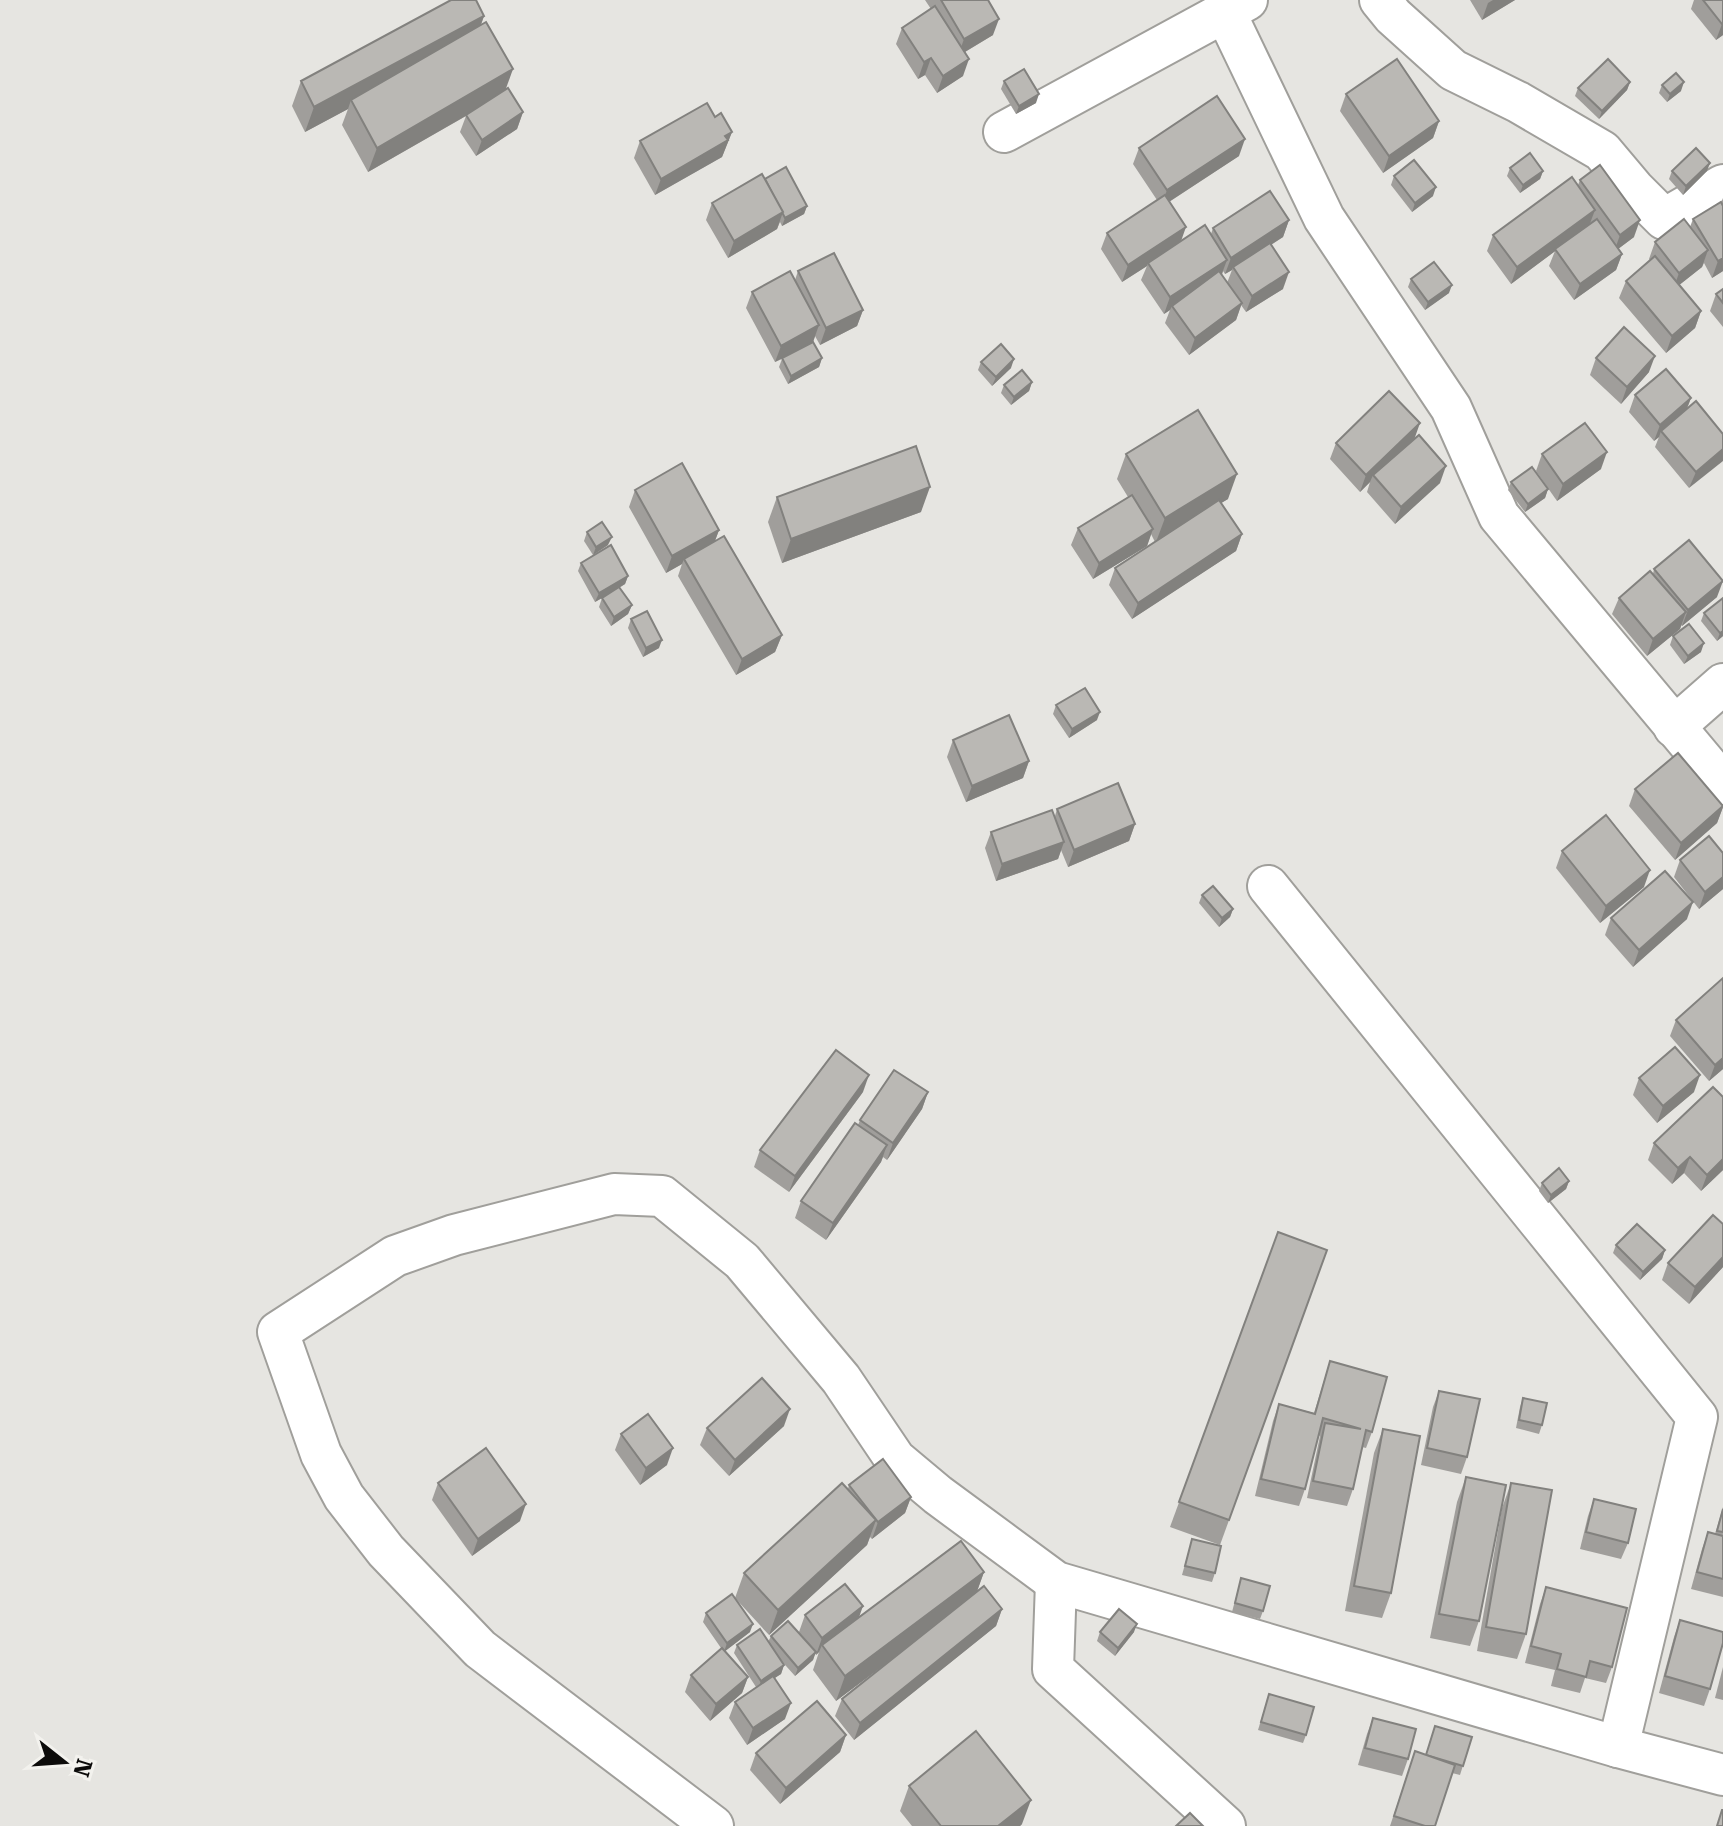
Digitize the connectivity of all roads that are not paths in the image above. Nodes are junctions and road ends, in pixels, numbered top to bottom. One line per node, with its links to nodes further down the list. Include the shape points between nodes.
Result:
1 (1380, 0): 4 (street, via 1453,70 1602,151 1664,219)
2 (1236, 6): 3 (street); 6 (street, via 1324,218 1451,408 1499,516)
3 (1004, 132)
4 (1723, 185)
5 (1723, 684): 6 (street)
6 (1674, 727): 7 (street)
7 (1723, 784)
8 (1268, 886): 10 (street, via 1697,1417)
9 (1056, 1582): 10 (street); 12 (street, via 895,1459 841,1379 742,1261 662,1196 614,1194 440,1240 395,1256 278,1332 321,1454 344,1497 386,1551 480,1649); 13 (street, via 1053,1669)
10 (1618, 1747): 11 (street)
11 (1723, 1775)
12 (713, 1826)
13 (1225, 1826)

